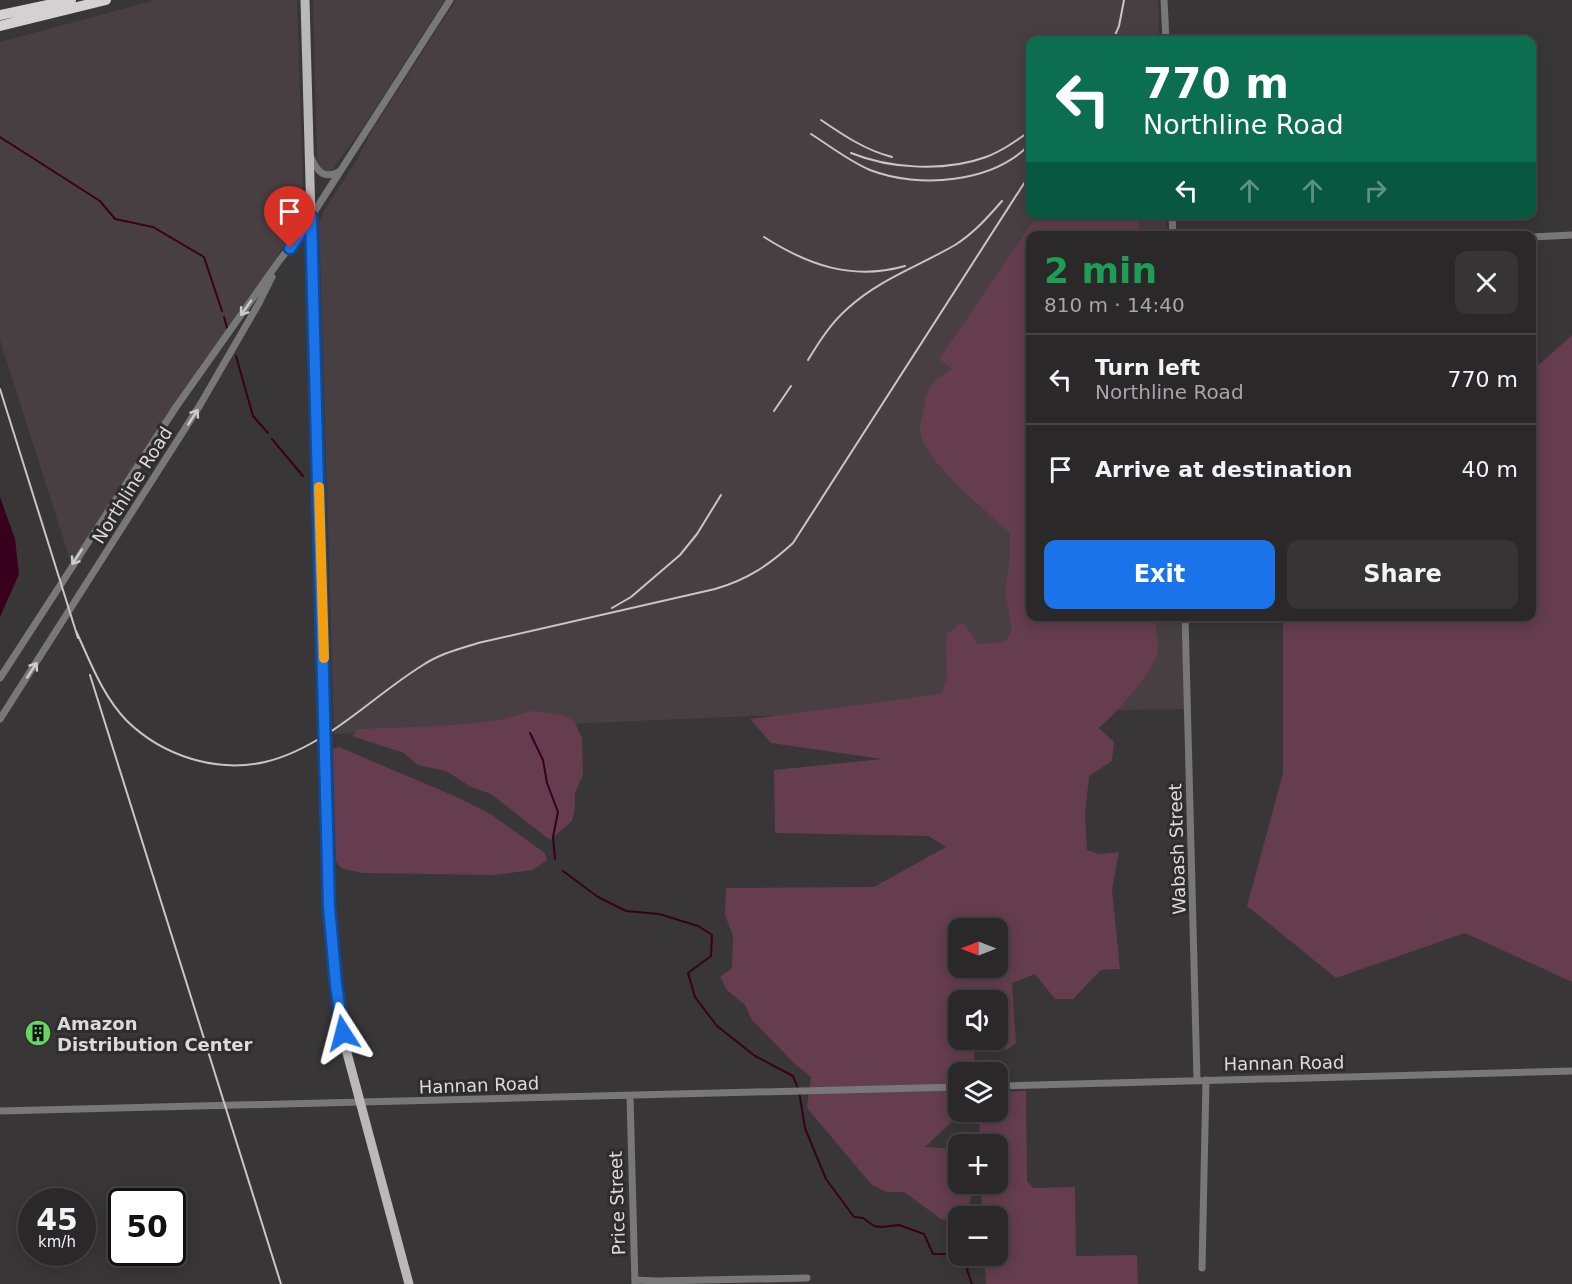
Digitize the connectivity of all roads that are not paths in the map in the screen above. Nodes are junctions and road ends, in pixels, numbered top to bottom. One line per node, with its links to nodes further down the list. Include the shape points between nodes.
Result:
1 (71, 0): 6 (highway)
2 (106, 0): 7 (highway)
3 (305, 0): 9 (main road)
4 (450, 0): 10 (street, Northline Road)
5 (1164, 0): 8 (street)
6 (0, 15)
7 (0, 26)
8 (1166, 36)
9 (309, 154): 10 (street, via 322,174); 11 (main road)
10 (342, 170): 11 (street, Northline Road)
11 (311, 217): 14 (street, Northline Road); 24 (main road, via 329,907 339,1011)
12 (1572, 235): 13 (street)
13 (1536, 237)
14 (279, 261): 16 (street, Northline Road, one-way to 16, via 176,407); 17 (street, Northline Road, one-way to 14, via 200,405)
15 (1185, 621): 19 (street, Wabash Street)
16 (0, 678)
17 (0, 719)
18 (1572, 1071): 20 (street, Hannan Road)
19 (1197, 1080): 20 (street, Hannan Road); 21 (street, Hannan Road)
20 (1206, 1080): 26 (street)
21 (1008, 1086)
22 (948, 1087): 23 (street, Hannan Road)
23 (630, 1096): 24 (street, Hannan Road); 28 (street, Price Street)
24 (358, 1102): 25 (street, Hannan Road); 29 (main road)
25 (0, 1111)
26 (1202, 1268)
27 (807, 1278): 28 (street, Price Street)
28 (635, 1282)
29 (409, 1284)

